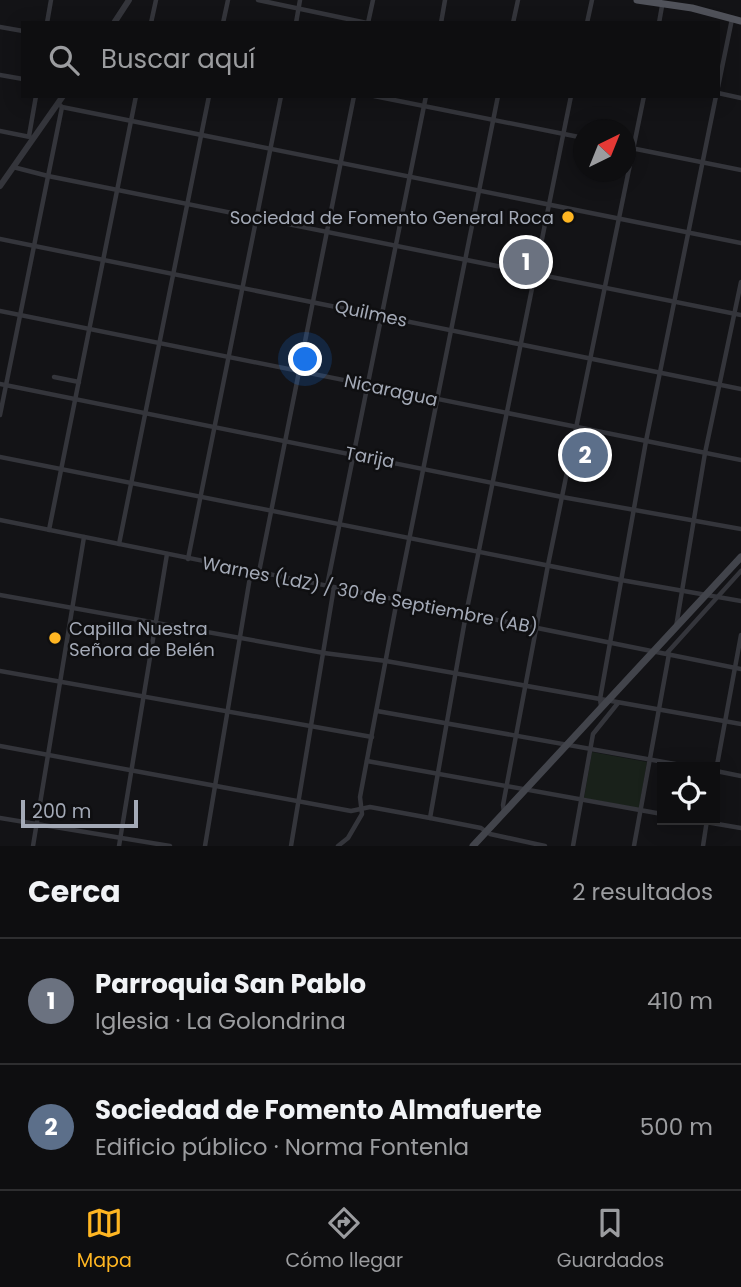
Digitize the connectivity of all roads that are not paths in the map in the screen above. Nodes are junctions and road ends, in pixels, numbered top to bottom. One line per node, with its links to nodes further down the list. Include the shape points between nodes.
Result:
1 (51, 0): 16 (street)
2 (156, 0): 18 (street)
3 (228, 0): 19 (street)
4 (258, 0): 14 (street)
5 (300, 0): 14 (street)
6 (373, 0): 22 (street)
7 (445, 0): 23 (street)
8 (518, 0): 24 (street)
9 (592, 0): 25 (street)
10 (637, 0): 13 (main road)
11 (127, 1): 17 (street)
12 (693, 4): 13 (main road); 15 (main road)
13 (662, 6): 26 (street)
14 (298, 9): 20 (street); 21 (street)
15 (732, 19): 27 (main road); 31 (street)
16 (47, 21)
17 (115, 21)
18 (151, 21)
19 (223, 21)
20 (296, 21)
21 (358, 21)
22 (368, 21)
23 (441, 21)
24 (513, 21)
25 (587, 21)
26 (659, 21)
27 (741, 21)
28 (0, 27): 29 (street)
29 (21, 31)
30 (0, 75): 32 (street)
31 (720, 77)
32 (21, 79)
33 (720, 96): 46 (street)
34 (36, 98): 56 (street)
35 (62, 98): 47 (street)
36 (136, 98): 50 (street)
37 (209, 98): 52 (street)
38 (281, 98): 57 (street)
39 (354, 98): 59 (street)
40 (384, 98): 48 (street)
41 (426, 98): 48 (street)
42 (498, 98): 49 (street)
43 (571, 98): 53 (street)
44 (644, 98): 54 (street)
45 (716, 98): 60 (street)
46 (741, 99)
47 (60, 105): 50 (street); 56 (street); 63 (street)
48 (424, 106): 49 (street); 64 (street)
49 (493, 120): 53 (street); 68 (street)
50 (132, 121): 52 (street); 67 (street)
51 (0, 131): 56 (street)
52 (201, 134): 57 (street); 69 (street)
53 (563, 134): 55 (street); 70 (street)
54 (636, 135)
55 (573, 136)
56 (31, 138): 61 (street)
57 (271, 148): 59 (street); 71 (street)
58 (636, 150): 60 (street)
59 (341, 162): 64 (street); 73 (street)
60 (703, 162): 62 (street); 74 (street)
61 (13, 167): 63 (street); 65 (street)
62 (741, 170)
63 (48, 176): 67 (street); 77 (street)
64 (410, 176): 68 (street); 78 (street)
65 (1, 182)
66 (626, 182): 72 (street)
67 (117, 190): 69 (street); 79 (street)
68 (479, 190): 70 (street); 80 (street)
69 (187, 204): 71 (street); 81 (street)
70 (550, 204): 72 (street); 82 (street)
71 (257, 218): 73 (street); 84 (street)
72 (619, 218): 74 (street); 85 (street)
73 (328, 232): 78 (street); 86 (street)
74 (689, 233): 76 (street); 87 (street)
75 (0, 239): 77 (street, Quilmes)
76 (741, 243)
77 (34, 246): 79 (street, Quilmes); 91 (street)
78 (397, 246): 80 (street); 89 (street)
79 (104, 260): 81 (street, Quilmes); 92 (street)
80 (466, 260): 82 (street); 93 (street)
81 (174, 273): 84 (street, Quilmes); 94 (street)
82 (536, 273): 85 (street); 95 (street)
83 (741, 282): 90 (street)
84 (244, 288): 86 (street, Quilmes); 96 (street)
85 (605, 288): 87 (street); 97 (street)
86 (313, 301): 89 (street, Quilmes); 98 (street)
87 (675, 302): 90 (street); 99 (street)
88 (0, 311): 91 (street, Nicaragua)
89 (383, 315): 93 (street, Quilmes); 103 (street)
90 (738, 315): 104 (street)
91 (20, 316): 92 (street, Nicaragua); 102 (street)
92 (90, 329): 94 (street, Nicaragua); 101 (street)
93 (452, 330): 95 (street, Quilmes); 107 (street)
94 (159, 343): 96 (street, Nicaragua); 108 (street)
95 (522, 344): 97 (street, Quilmes); 109 (street)
96 (229, 357): 98 (street, Nicaragua); 111 (street)
97 (591, 358): 99 (street, Quilmes); 112 (street)
98 (299, 371): 103 (street, Nicaragua); 113 (street)
99 (660, 372): 104 (street, Quilmes); 114 (street)
100 (54, 377): 101 (street)
101 (79, 382): 106 (street)
102 (3, 384): 106 (street, Tarija); 110 (street)
103 (369, 385): 107 (street, Nicaragua); 116 (street)
104 (719, 385): 105 (street, Quilmes); 115 (street)
105 (741, 390)
106 (76, 399): 108 (street, Tarija); 119 (street)
107 (437, 399): 109 (street, Nicaragua); 120 (street)
108 (146, 413): 111 (street, Tarija); 121 (street)
109 (508, 413): 112 (street, Nicaragua); 122 (street)
110 (0, 415)
111 (215, 427): 113 (street, Tarija); 123 (street)
112 (576, 428): 114 (street, Nicaragua); 124 (street)
113 (285, 441): 116 (street, Tarija); 125 (street)
114 (646, 442): 115 (street, Nicaragua); 126 (street)
115 (705, 453): 118 (street, Nicaragua); 127 (street)
116 (354, 454): 120 (street, Tarija); 129 (street)
117 (0, 457): 119 (street)
118 (741, 460)
119 (62, 468): 121 (street); 131 (street)
120 (424, 468): 122 (street, Tarija); 133 (street)
121 (132, 482): 123 (street); 134 (street)
122 (493, 482): 124 (street, Tarija); 135 (street)
123 (201, 496): 125 (street); 138 (street)
124 (562, 497): 126 (street, Tarija); 139 (street)
125 (271, 510): 129 (street); 142 (street)
126 (633, 510): 127 (street, Tarija); 143 (street)
127 (693, 520): 130 (street, Tarija); 146 (street)
128 (0, 521): 131 (street, Warnes (LdZ) / 30 de Septiembre (AB))
129 (340, 524): 133 (street); 144 (street)
130 (741, 529)
131 (49, 530): 132 (street, Warnes (LdZ) / 30 de Septiembre (AB))
132 (84, 537): 134 (street, Warnes (LdZ) / 30 de Septiembre (AB)); 152 (street)
133 (409, 538): 135 (street); 150 (street)
134 (120, 544): 136 (street, Warnes (LdZ) / 30 de Septiembre (AB))
135 (479, 552): 139 (street); 153 (street)
136 (167, 554): 138 (street, Warnes (LdZ) / 30 de Septiembre (AB)); 154 (street)
137 (741, 557): 148 (main road)
138 (188, 559): 140 (street, Warnes (LdZ) / 30 de Septiembre (AB))
139 (548, 565): 143 (street); 156 (street)
140 (251, 571): 142 (street, Warnes (LdZ) / 30 de Septiembre (AB)); 158 (street)
141 (741, 571): 149 (street)
142 (259, 572): 144 (street, Warnes (LdZ) / 30 de Septiembre (AB))
143 (621, 580): 146 (street); 159 (street)
144 (327, 586): 145 (street, Warnes (LdZ) / 30 de Septiembre (AB))
145 (334, 587): 150 (street, Warnes (LdZ) / 30 de Septiembre (AB)); 161 (street)
146 (680, 591): 148 (street); 155 (street)
147 (0, 595): 152 (street)
148 (705, 595): 149 (street); 155 (main road)
149 (717, 597): 151 (street); 162 (street)
150 (397, 600): 153 (street, Warnes (LdZ) / 30 de Septiembre (AB)); 163 (street)
151 (741, 601)
152 (72, 608): 154 (street); 167 (street)
153 (466, 614): 156 (street, Warnes (LdZ) / 30 de Septiembre (AB)); 166 (street)
154 (156, 623): 158 (street); 169 (street)
155 (676, 627): 160 (main road)
156 (536, 628): 159 (street, Warnes (LdZ) / 30 de Septiembre (AB)); 168 (street)
157 (741, 635): 164 (street)
158 (240, 638): 161 (street); 173 (street)
159 (609, 643): 160 (street, Warnes (LdZ) / 30 de Septiembre (AB)); 170 (street)
160 (653, 652): 162 (street, Warnes (LdZ) / 30 de Septiembre (AB)); 170 (main road)
161 (324, 653): 163 (street); 178 (street)
162 (668, 654): 164 (street, Warnes (LdZ) / 30 de Septiembre (AB)); 172 (street)
163 (386, 661): 166 (street); 174 (street)
164 (738, 668): 175 (street)
165 (0, 671): 167 (street)
166 (455, 673): 168 (street); 176 (street)
167 (60, 681): 169 (street); 184 (street)
168 (525, 685): 170 (street); 179 (street)
169 (144, 696): 173 (street); 189 (street)
170 (603, 702): 171 (street); 181 (main road)
171 (618, 702): 172 (street); 183 (street, via 594,731)
172 (659, 710): 175 (street); 185 (street)
173 (228, 711): 178 (street); 193 (street)
174 (377, 711): 176 (street); 180 (street)
175 (724, 721): 177 (street); 188 (street)
176 (447, 723): 179 (street); 190 (street)
177 (741, 724)
178 (312, 727): 180 (street); 197 (street)
179 (516, 736): 181 (street); 194 (street)
180 (372, 737): 186 (street)
181 (566, 744): 183 (street); 195 (main road)
182 (0, 746): 184 (street)
183 (590, 749): 185 (street); 196 (street)
184 (48, 754): 189 (street); 204 (street)
185 (650, 760): 187 (street); 199 (street)
186 (367, 761): 190 (street); 198 (street)
187 (662, 762)
188 (717, 762)
189 (131, 770): 193 (street); 209 (street)
190 (437, 774): 194 (street); 203 (street)
191 (720, 774): 192 (street)
192 (741, 776)
193 (215, 785): 197 (street); 214 (street)
194 (507, 786): 195 (street); 200 (street)
195 (526, 789): 196 (street); 200 (main road)
196 (581, 800): 199 (street); 219 (street)
197 (299, 801): 198 (street); 215 (street)
198 (360, 809): 203 (street); 216 (street, via 363,813)
199 (640, 809): 201 (street); 220 (street)
200 (504, 813): 208 (main road)
201 (657, 813)
202 (0, 818): 204 (street)
203 (430, 818): 208 (street)
204 (36, 824): 209 (street); 211 (street)
205 (720, 824): 207 (street)
206 (706, 825): 221 (street)
207 (741, 828)
208 (486, 831): 210 (street); 217 (main road)
209 (121, 838): 212 (street); 213 (street)
210 (519, 844): 218 (street)
211 (33, 846)
212 (119, 846)
213 (170, 846)
214 (205, 846)
215 (291, 846)
216 (338, 846)
217 (473, 846)
218 (545, 846)
219 (573, 846)
220 (635, 846)
221 (703, 846)

